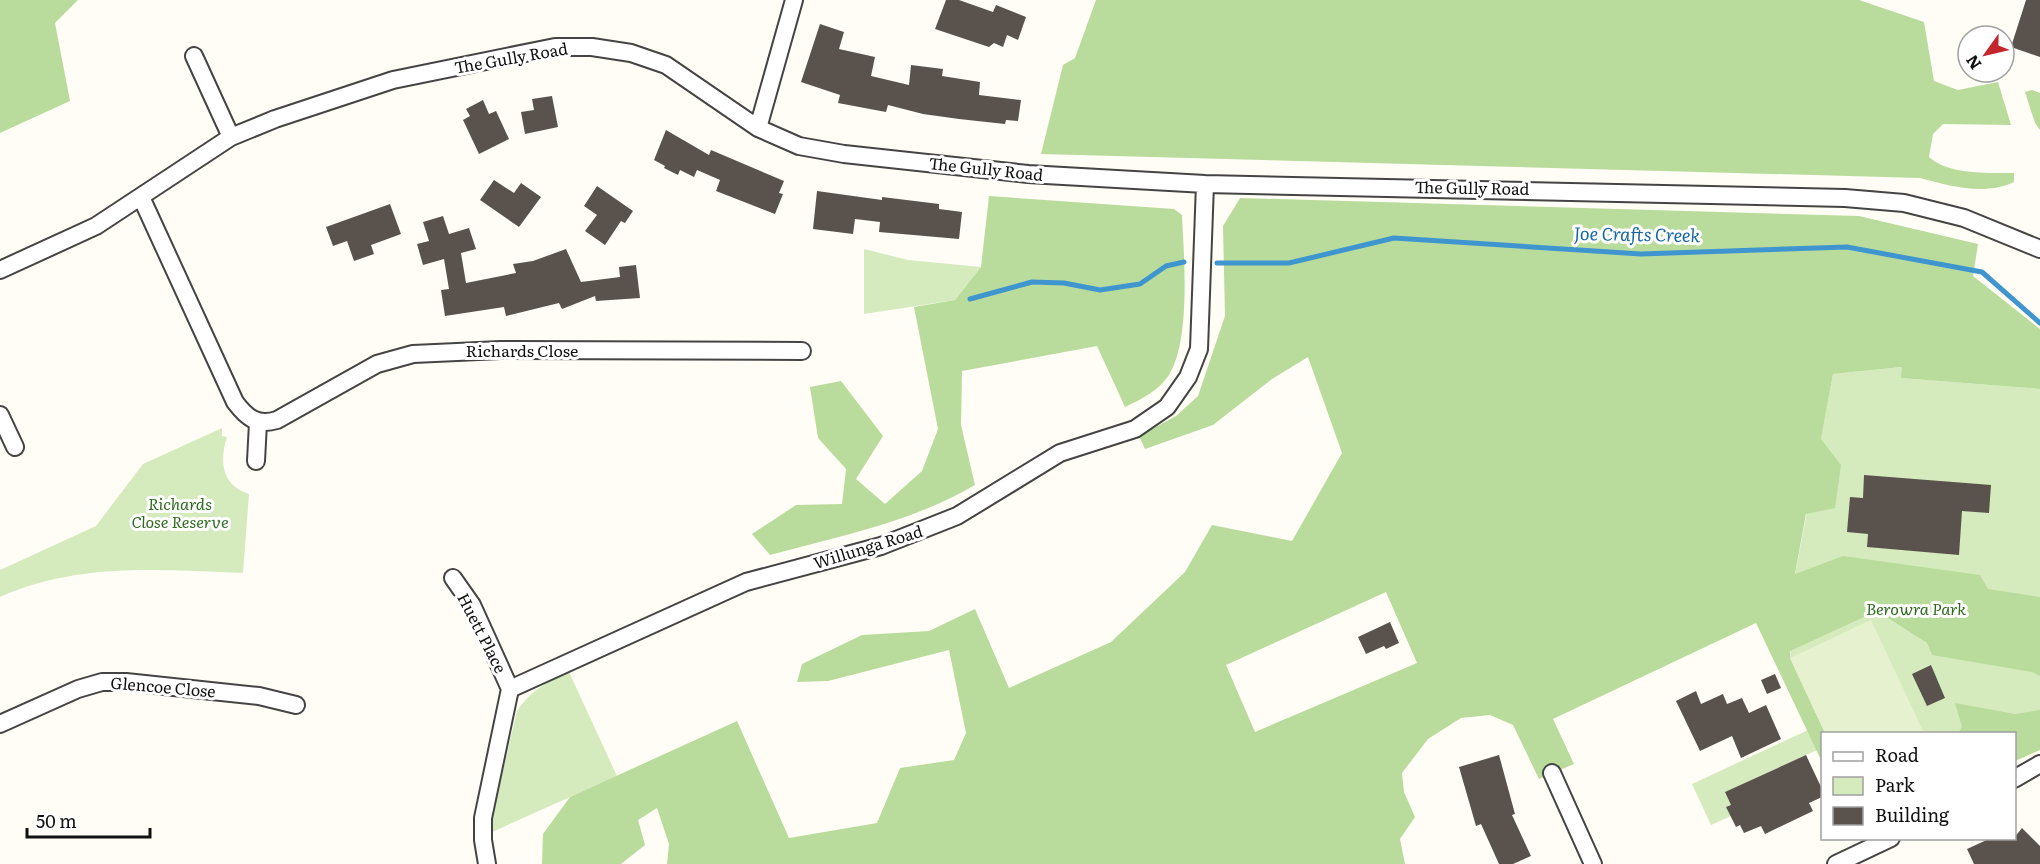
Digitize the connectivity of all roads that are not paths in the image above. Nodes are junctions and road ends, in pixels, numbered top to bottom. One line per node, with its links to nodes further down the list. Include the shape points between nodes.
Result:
1 (794, 0): 3 (street)
2 (194, 56): 4 (street)
3 (758, 128): 4 (street, The Gully Road, via 666,65 621,51 555,47 393,80); 5 (street, The Gully Road, via 799,146 844,154 1028,174)
4 (231, 137): 6 (street, The Gully Road)
5 (1205, 184): 7 (street, The Gully Road, via 1869,200 1904,203 1965,218); 15 (street, Willunga Road, via 1199,349 1188,377 1167,407 1135,429 1060,453 957,516 881,546 746,582)
6 (141, 197): 8 (street, The Gully Road, via 96,226); 11 (street, via 235,402)
7 (2040, 249)
8 (0, 270)
9 (802, 351): 11 (street, Richards Close, via 413,354 377,364 276,420)
10 (0, 415): 12 (street)
11 (258, 423): 13 (street)
12 (15, 447)
13 (256, 461)
14 (453, 578): 15 (street, Huett Place, via 472,605)
15 (510, 689): 22 (street, via 483,818)
16 (296, 705): 17 (street, Glencoe Close, via 259,696 102,682)
17 (0, 724)
18 (2040, 764): 20 (street)
19 (1552, 773): 23 (street)
20 (2016, 778)
21 (1887, 840): 24 (street)
22 (487, 864)
23 (1593, 864)
24 (1836, 864)

